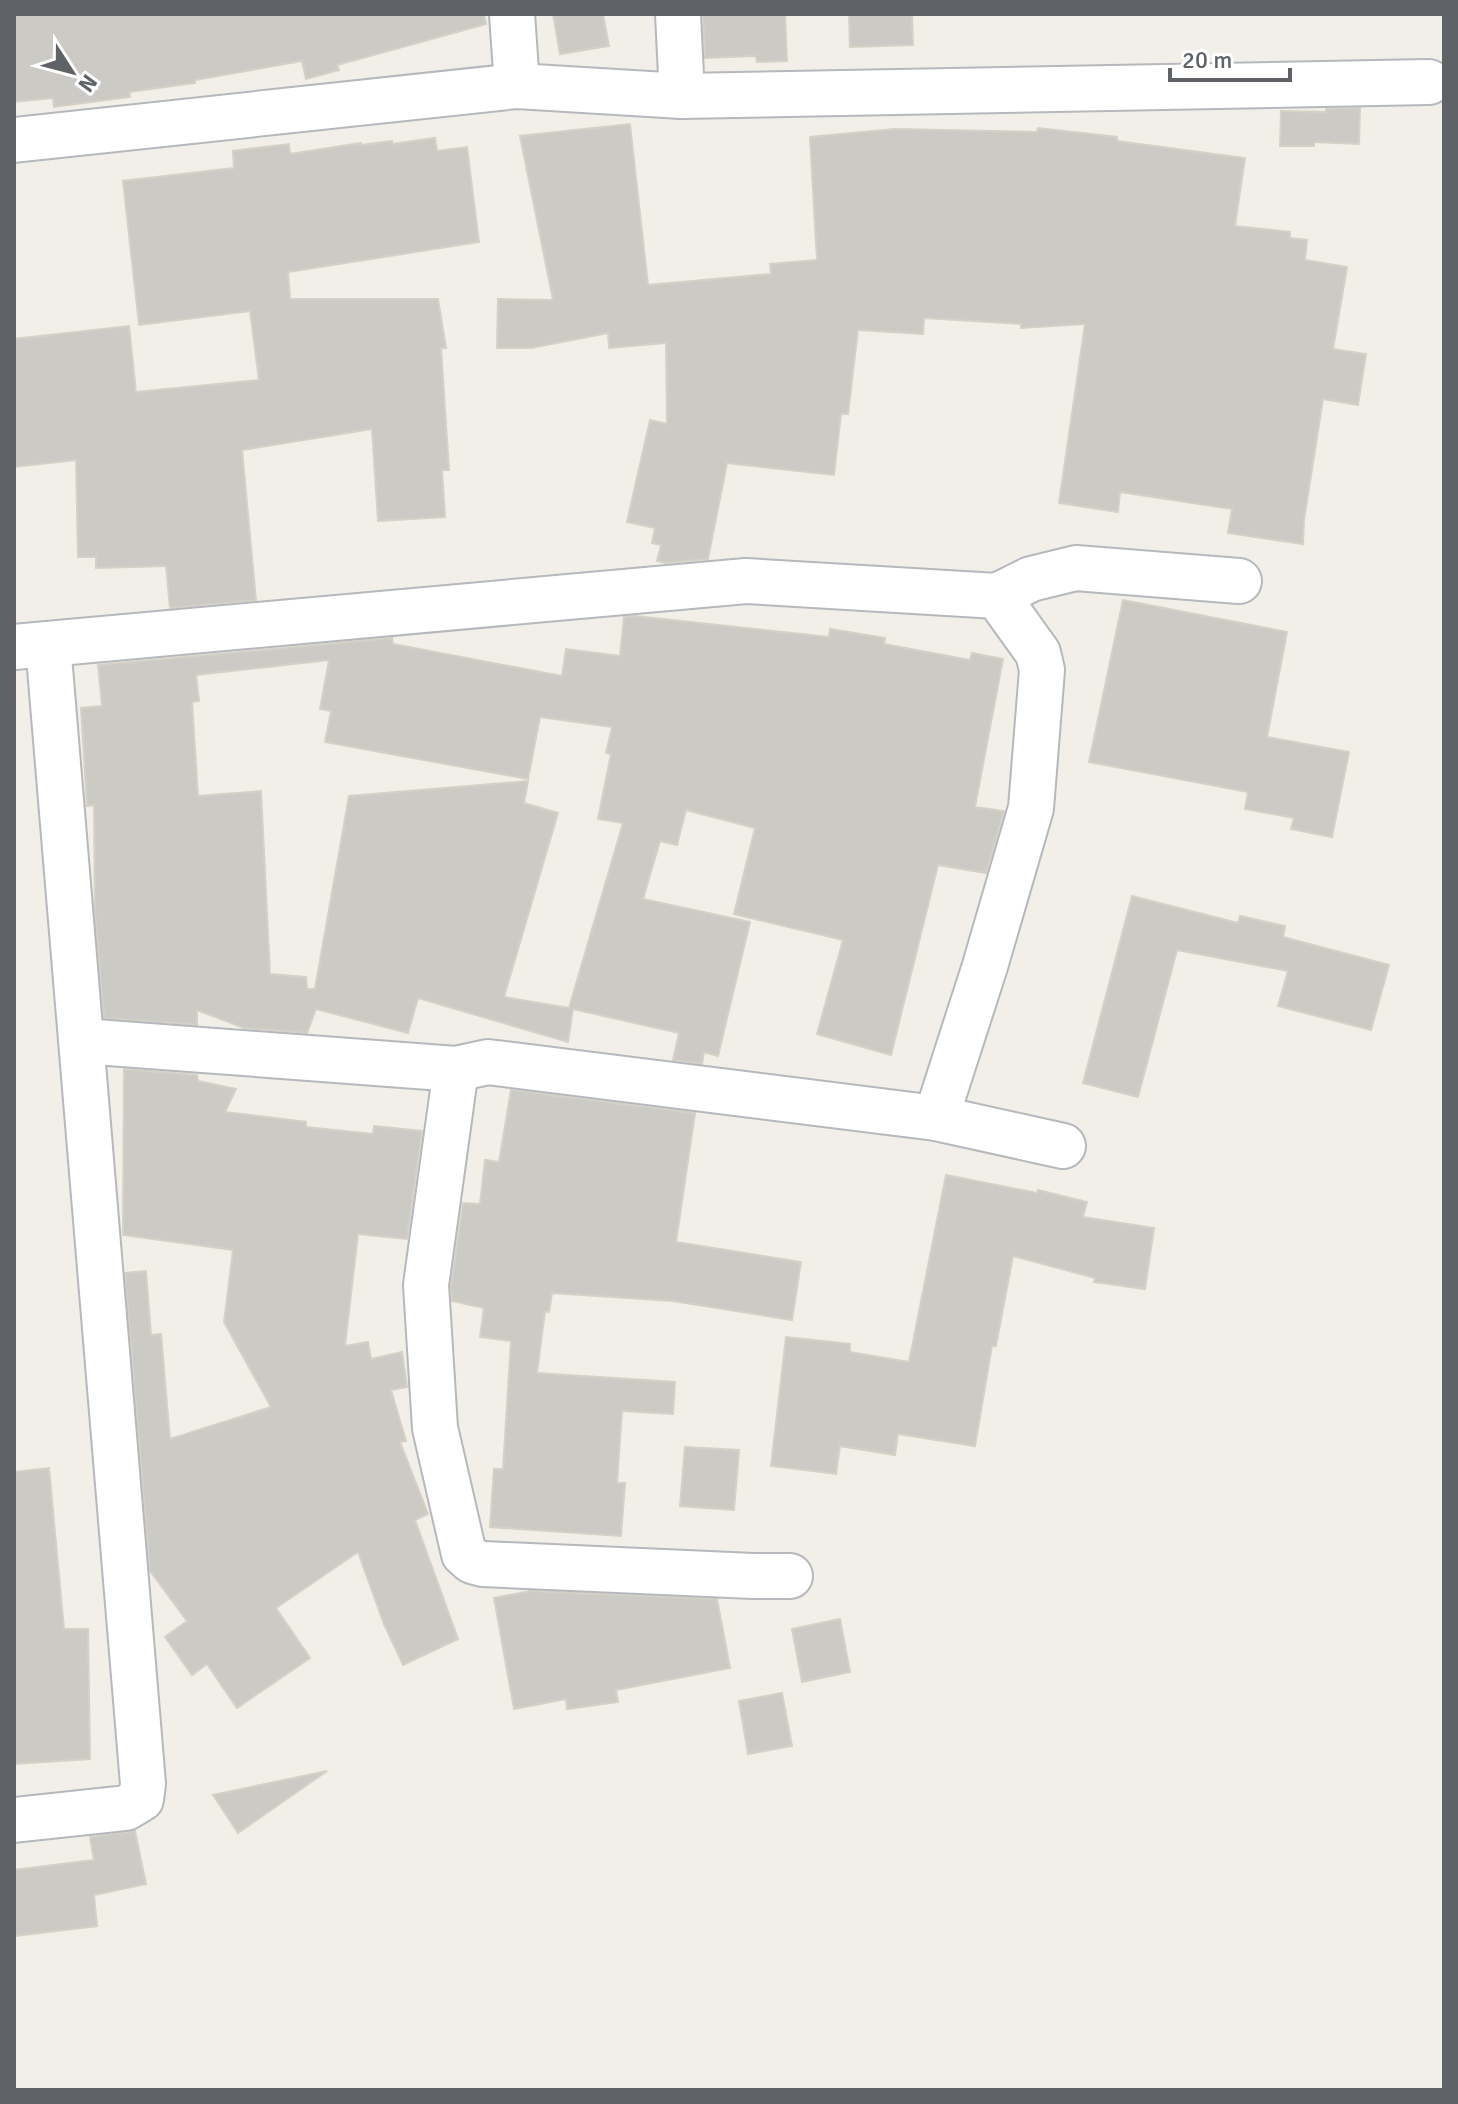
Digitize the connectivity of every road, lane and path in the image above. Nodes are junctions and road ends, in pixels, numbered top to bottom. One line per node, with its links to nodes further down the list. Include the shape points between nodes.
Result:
1 (512, 14): 4 (street)
2 (678, 14): 5 (street)
3 (1429, 82): 5 (street)
4 (517, 86): 5 (street); 6 (street)
5 (682, 96)
6 (14, 140)
7 (1239, 581): 8 (street, via 1076,568 1031,579)
8 (997, 596): 9 (street, via 746,581); 12 (street, via 1038,653 1042,670 1031,808)
9 (31, 645): 10 (street)
10 (82, 1041): 11 (street); 15 (street, via 143,1784 141,1799 126,1808)
11 (456, 1069): 12 (street, via 488,1062); 14 (street, via 426,1285 435,1428 464,1554 483,1564)
12 (936, 1118): 13 (street)
13 (1063, 1146)
14 (790, 1576)
15 (14, 1820)

